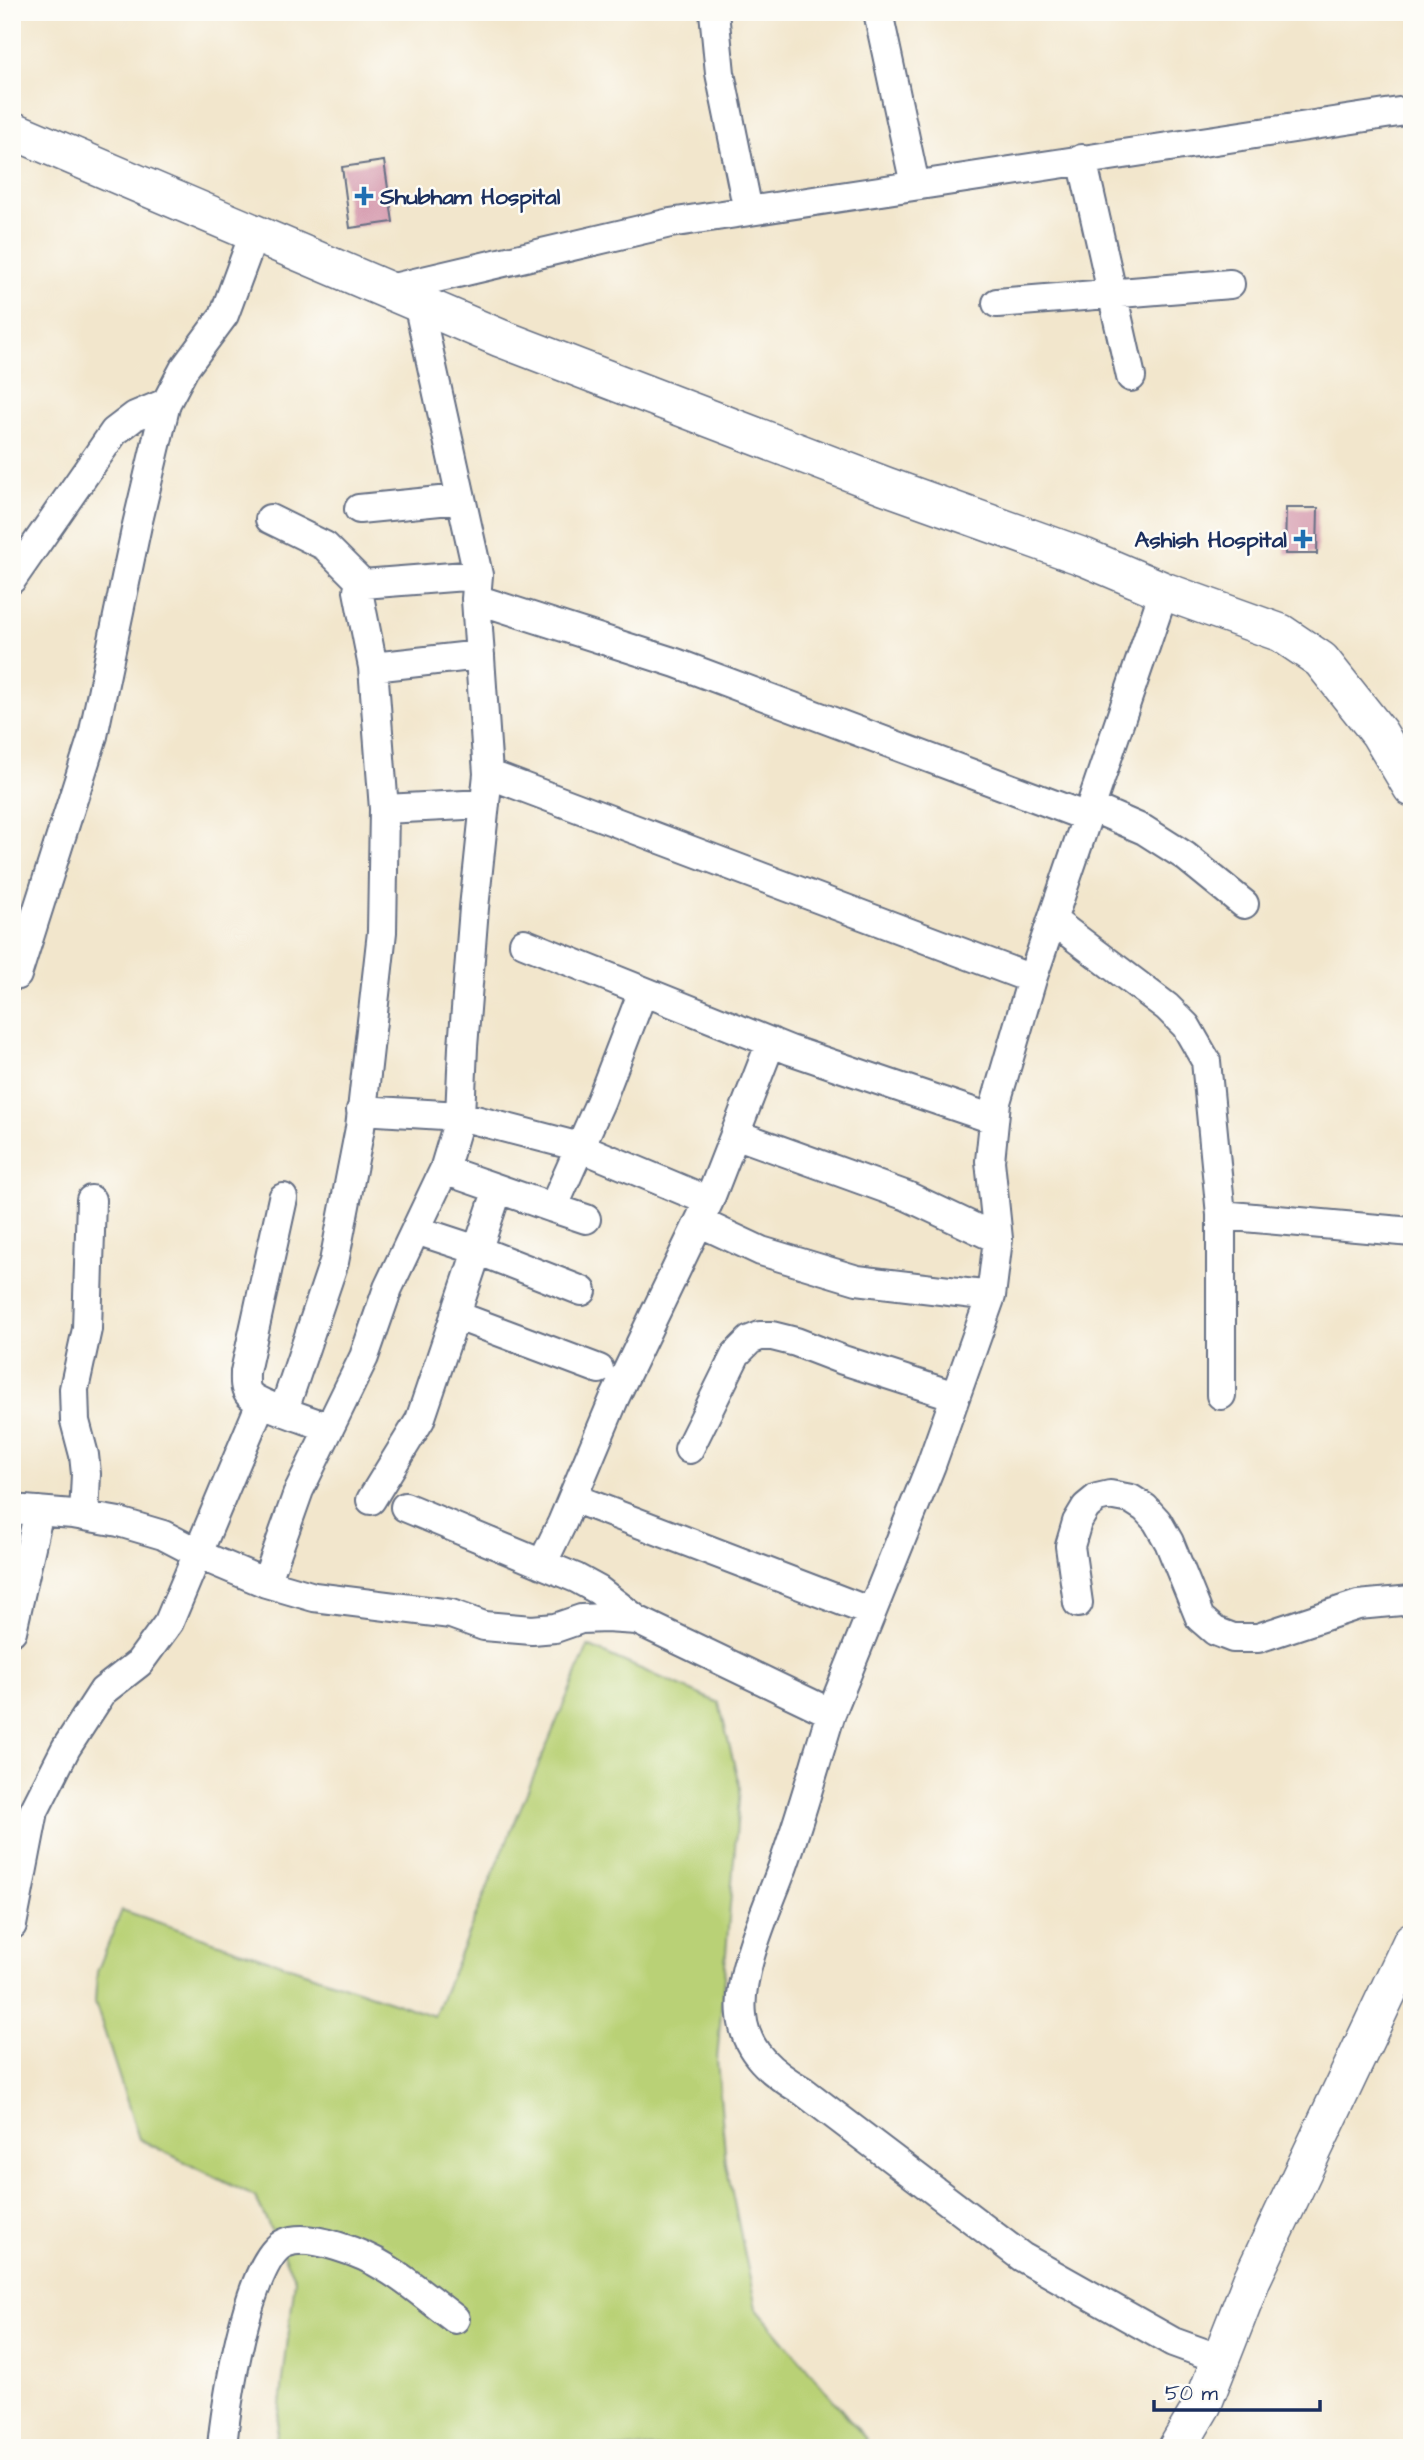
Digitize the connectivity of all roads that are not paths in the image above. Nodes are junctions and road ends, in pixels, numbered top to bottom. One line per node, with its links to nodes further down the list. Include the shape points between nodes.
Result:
1 (714, 12): 7 (street, via 720,73)
2 (878, 12): 6 (street)
3 (1412, 110): 5 (street)
4 (12, 130): 8 (main road)
5 (1082, 159): 6 (street); 10 (street)
6 (915, 185): 7 (street)
7 (748, 211): 11 (street, via 670,223)
8 (254, 234): 11 (main road); 14 (street, via 224,315 184,369)
9 (1230, 284): 10 (street)
10 (1113, 294): 12 (street); 13 (street)
11 (402, 297): 15 (street); 21 (main road, via 873,481 1084,556)
12 (997, 303)
13 (1131, 377)
14 (166, 403): 18 (street, via 135,416 114,432); 32 (street, via 93,736)
15 (460, 499): 16 (street); 20 (street)
16 (359, 509)
17 (270, 519): 19 (street, via 325,546)
18 (12, 579)
19 (363, 584): 20 (street); 23 (street, via 358,591)
20 (477, 587): 22 (street); 28 (street)
21 (1164, 591): 25 (main road, via 1282,633 1321,660 1379,733); 28 (street)
22 (480, 655): 23 (street); 24 (street)
23 (373, 667): 27 (street)
24 (488, 774): 26 (street); 33 (street)
25 (1412, 788)
26 (485, 804): 27 (street); 37 (street)
27 (384, 809): 36 (street, via 382,932)
28 (1089, 812): 29 (street, via 1144,830); 30 (street)
29 (1244, 904)
30 (1052, 920): 33 (street); 47 (street, via 1167,1007 1193,1037 1206,1061)
31 (524, 943): 34 (street)
32 (17, 975)
33 (1032, 979): 38 (street)
34 (634, 987): 35 (street); 40 (street)
35 (771, 1042): 38 (street); 39 (street)
36 (361, 1110): 37 (street); 59 (street, via 334,1262)
37 (460, 1116): 40 (street); 41 (street)
38 (993, 1119): 51 (street, via 990,1161)
39 (735, 1134): 46 (street); 51 (street, via 906,1196)
40 (580, 1147): 45 (street); 46 (street)
41 (444, 1170): 42 (street); 49 (street)
42 (498, 1189): 45 (street); 52 (street)
43 (283, 1198): 59 (street, via 245,1372 248,1394)
44 (91, 1200): 66 (street, via 87,1329 74,1389 75,1422 86,1474)
45 (553, 1208): 48 (street)
46 (704, 1212): 54 (street, via 761,1251 857,1280); 62 (street, via 614,1399)
47 (1221, 1215): 50 (street); 57 (street)
48 (586, 1219)
49 (416, 1230): 52 (street); 60 (street, via 388,1288 364,1357)
50 (1412, 1232)
51 (998, 1239): 54 (street)
52 (477, 1250): 53 (street); 55 (street)
53 (582, 1291)
54 (991, 1296): 58 (street)
55 (455, 1315): 56 (street); 63 (street, via 420,1420)
56 (599, 1369)
57 (1221, 1395)
58 (955, 1396): 61 (street, via 796,1342 760,1336 736,1354); 72 (street)
59 (272, 1407): 60 (street); 67 (street)
60 (328, 1428): 69 (street, via 299,1490)
61 (689, 1449)
62 (573, 1499): 68 (street); 72 (street)
63 (371, 1500)
64 (405, 1507): 68 (street)
65 (26, 1510): 66 (street); 74 (street)
66 (83, 1516): 67 (street, via 163,1535)
67 (198, 1553): 69 (street); 76 (street, via 169,1622 139,1663 103,1691 66,1748 34,1811)
68 (542, 1564): 73 (street, via 598,1590)
69 (266, 1584): 73 (street, via 314,1597 451,1614 484,1626 532,1629 555,1628 581,1619)
70 (1412, 1600): 71 (street, via 1358,1605 1258,1638 1233,1638 1200,1618 1157,1521 1131,1499 1110,1495 1097,1498 1077,1522 1070,1546)
71 (1078, 1603)
72 (871, 1612): 75 (street)
73 (637, 1620): 75 (street)
74 (12, 1631)
75 (831, 1713): 79 (street, via 783,1866 765,1908 742,1992 741,2017 754,2054 780,2079 803,2091 1022,2257 1173,2342)
76 (12, 1925)
77 (1412, 1941): 79 (main road, via 1252,2279)
78 (454, 2319): 80 (street, via 385,2267 307,2239 283,2243 268,2257 253,2288)
79 (1220, 2359): 81 (main road, via 1203,2404)
80 (222, 2448)
81 (1177, 2448)

